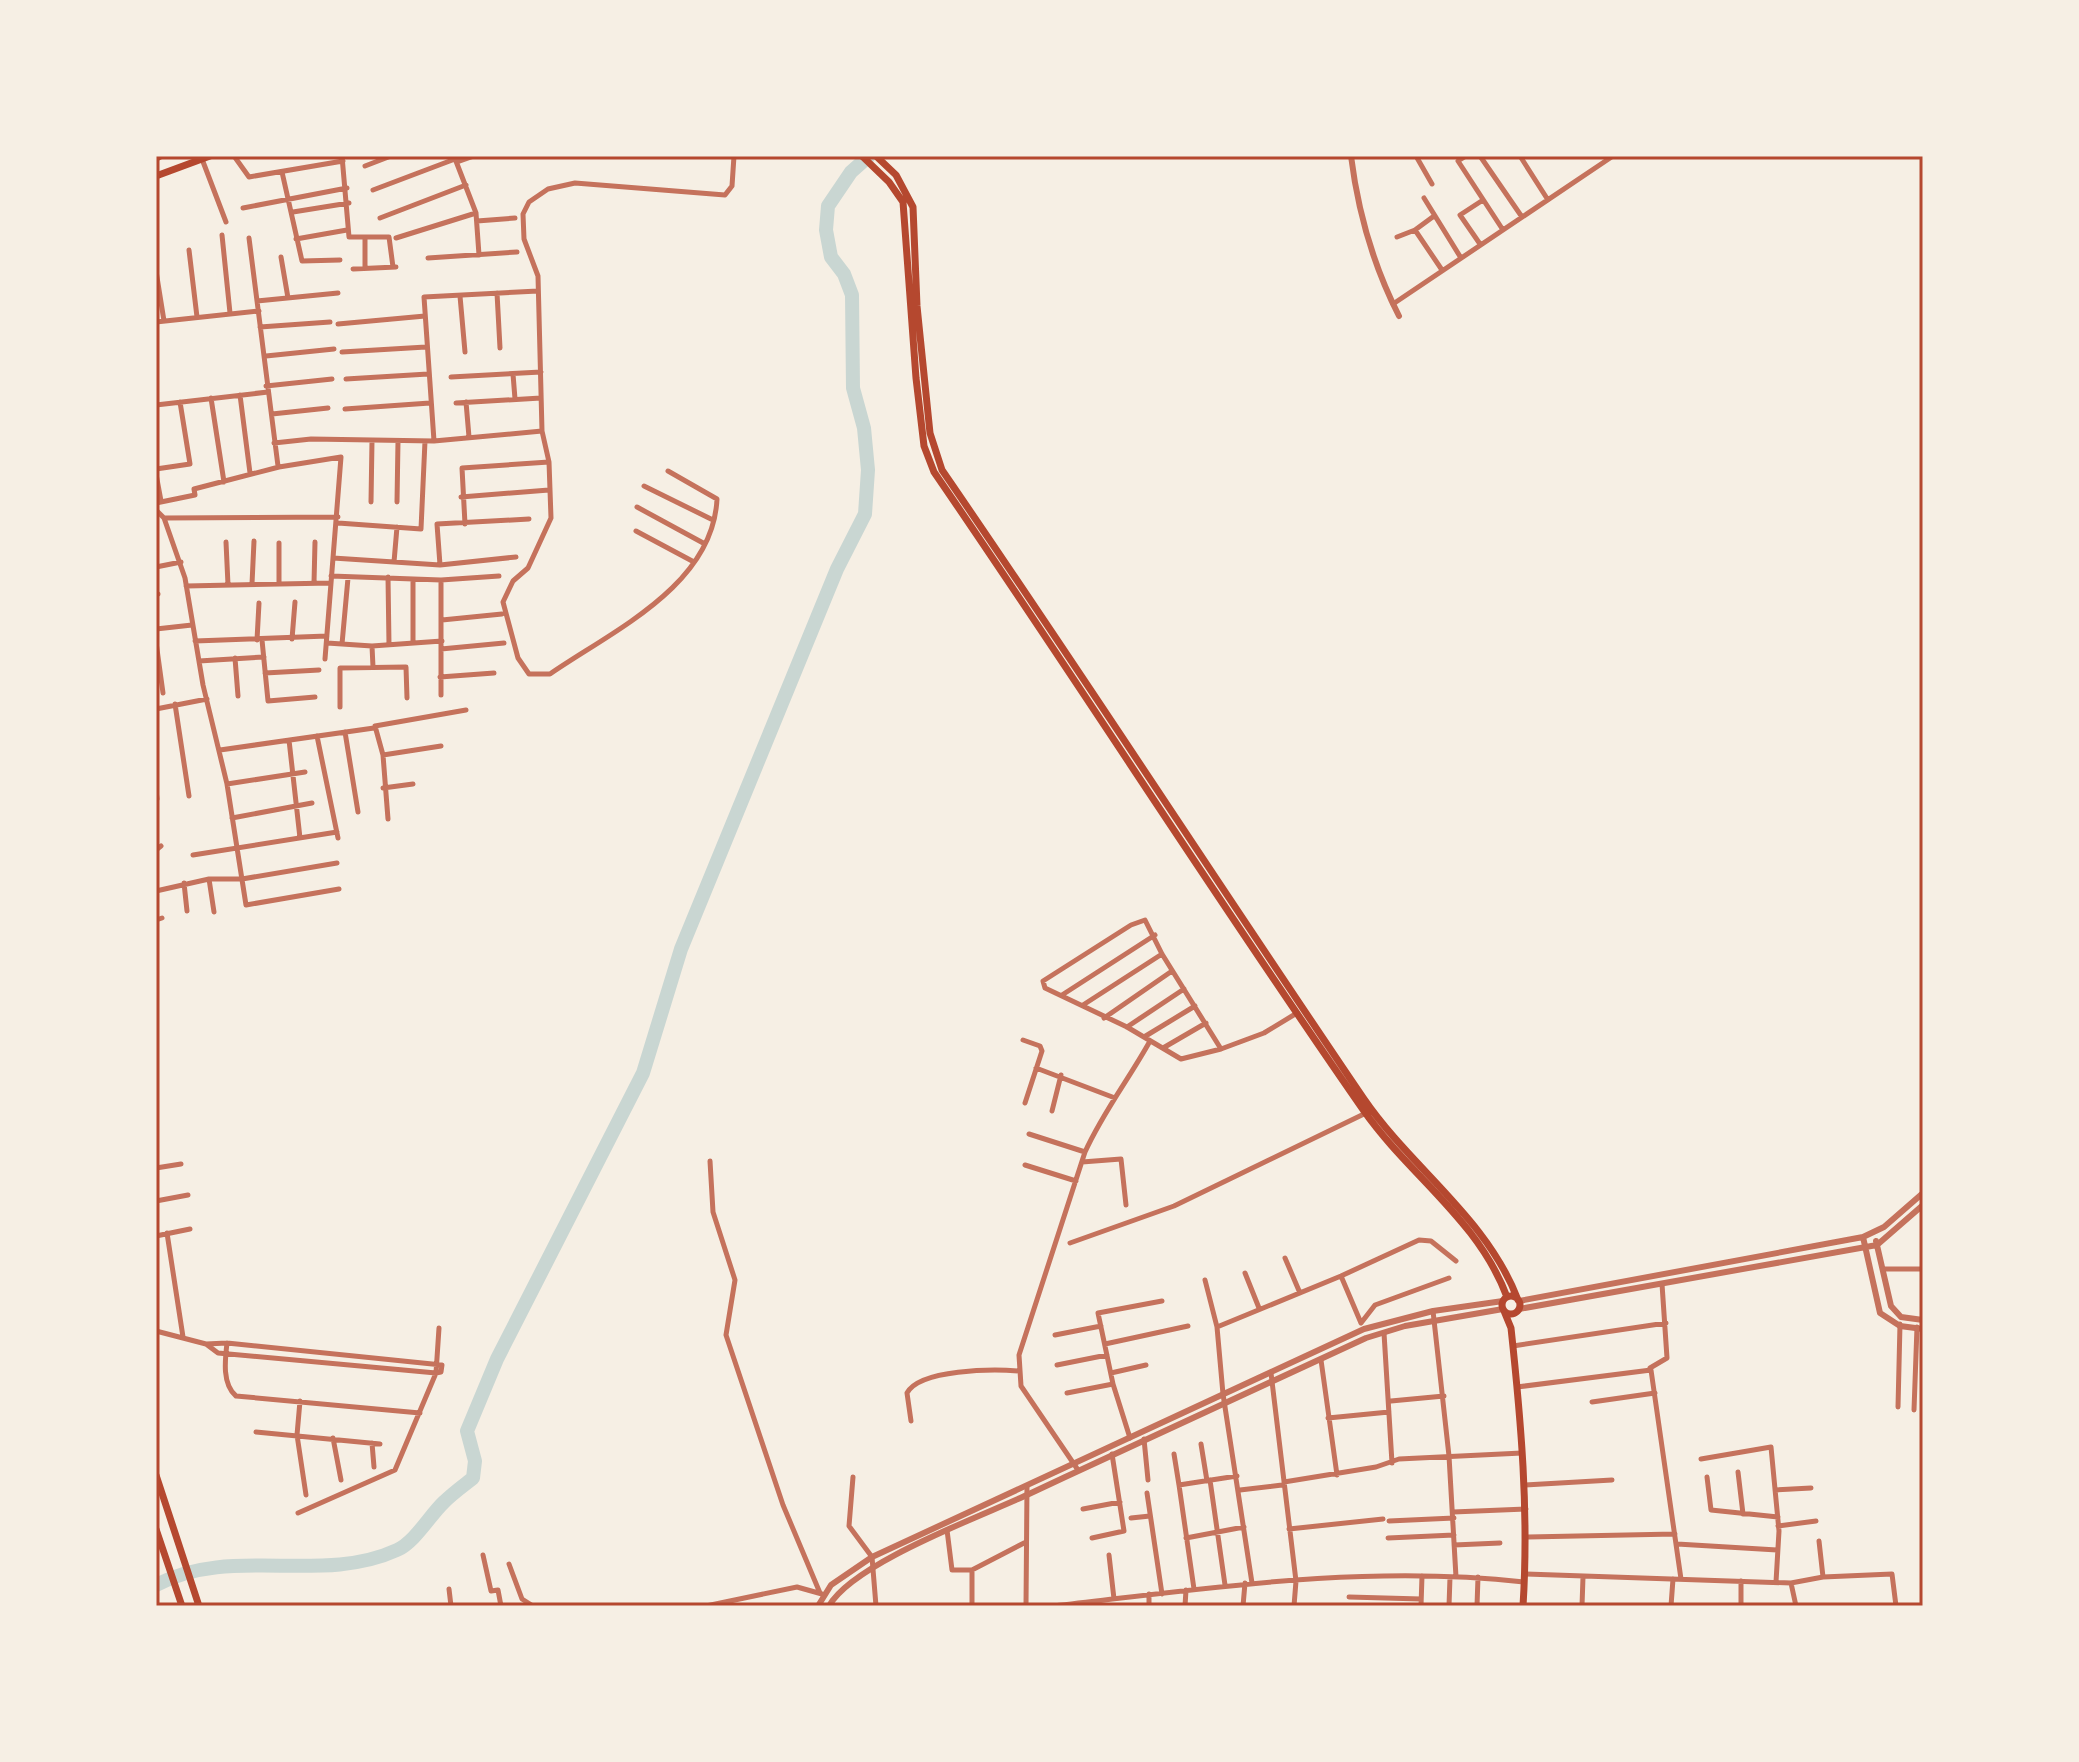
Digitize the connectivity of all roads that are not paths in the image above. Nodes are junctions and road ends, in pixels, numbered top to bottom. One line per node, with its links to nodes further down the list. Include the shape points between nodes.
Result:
1 (234, 156): 17 (street, via 249,177)
2 (391, 156): 16 (street)
3 (474, 156): 15 (street)
4 (734, 156): 59 (street, via 732,186 725,195 575,183 548,189 529,202 523,230)
5 (862, 156): 21 (main road)
6 (876, 156): 21 (main road, via 896,175)
7 (1351, 156): 65 (street, via 1358,206)
8 (1416, 156): 19 (street)
9 (1466, 156): 26 (street, via 1458,161)
10 (1480, 156): 33 (street)
11 (1520, 156): 27 (street)
12 (1613, 156): 27 (street)
13 (206, 158): 18 (main road); 37 (street)
14 (342, 158): 17 (street); 22 (street)
15 (455, 159): 20 (street); 23 (street)
16 (365, 166)
17 (282, 172): 25 (street)
18 (156, 176)
19 (1432, 184)
20 (466, 185): 31 (street); 34 (street)
21 (898, 186): 228 (main road, via 915,217 918,320 936,458)
22 (347, 188): 25 (street); 28 (street)
23 (373, 190)
24 (1424, 198): 32 (street)
25 (290, 200): 29 (street); 30 (street)
26 (1483, 200): 40 (street); 47 (street, via 1460,215)
27 (1548, 200): 33 (street)
28 (349, 203): 30 (street); 38 (street)
29 (243, 208)
30 (293, 212): 46 (street)
31 (476, 213): 36 (street); 45 (street)
32 (1434, 216): 39 (street); 53 (street)
33 (1522, 217): 40 (street)
34 (380, 218)
35 (515, 218): 36 (street)
36 (477, 221): 50 (street)
37 (226, 222)
38 (347, 230): 42 (street, via 349,237); 46 (street)
39 (1415, 230): 43 (street); 57 (street)
40 (1503, 230): 47 (street)
41 (222, 235): 67 (street)
42 (365, 237): 55 (street); 55 (street, via 389,237 394,267)
43 (1397, 237)
44 (249, 238): 64 (street)
45 (396, 238)
46 (296, 239): 54 (street, via 302,261)
47 (1481, 245): 53 (street)
48 (189, 250): 70 (street)
49 (517, 252): 50 (street)
50 (479, 255): 52 (street)
51 (281, 257): 63 (street)
52 (428, 258)
53 (1461, 258): 57 (street)
54 (340, 260)
55 (365, 268): 56 (street)
56 (353, 269)
57 (1442, 270): 65 (street)
58 (156, 271): 71 (street)
59 (538, 291): 61 (street); 82 (street)
60 (338, 293): 63 (street)
61 (497, 293): 62 (street); 77 (street)
62 (460, 296): 68 (street, via 424,297); 80 (street)
63 (288, 298): 64 (street)
64 (257, 301): 66 (street)
65 (1393, 304): 69 (street)
66 (259, 311): 67 (street); 75 (street)
67 (230, 313): 70 (street)
68 (425, 316): 74 (street); 76 (street)
69 (1399, 316)
70 (197, 317): 71 (street)
71 (164, 321): 72 (street)
72 (156, 322)
73 (330, 322): 75 (street)
74 (338, 324)
75 (260, 327): 81 (street)
76 (426, 347): 79 (street); 83 (street)
77 (500, 348)
78 (334, 349): 81 (street)
79 (342, 352)
80 (465, 352)
81 (266, 356): 88 (street)
82 (541, 372): 84 (street); 91 (street)
83 (428, 374): 87 (street); 95 (street)
84 (513, 374): 85 (street); 92 (street)
85 (451, 377)
86 (332, 379): 88 (street)
87 (346, 379)
88 (267, 389): 89 (street); 100 (street)
89 (240, 395): 90 (street); 112 (street)
90 (211, 398): 93 (street); 113 (street)
91 (541, 398): 92 (street); 101 (street)
92 (515, 399): 94 (street)
93 (180, 402): 97 (street); 110 (street, via 190,464)
94 (466, 402): 96 (street); 102 (street)
95 (430, 403): 99 (street); 106 (street)
96 (456, 403)
97 (156, 405)
98 (328, 408): 100 (street)
99 (345, 409)
100 (272, 414): 107 (street)
101 (542, 431): 102 (street); 108 (street)
102 (469, 437): 106 (street)
103 (372, 441): 104 (street); 107 (street); 118 (street)
104 (398, 441): 105 (street); 119 (street)
105 (425, 441): 106 (street); 127 (street, via 421,529)
106 (434, 441)
107 (274, 443): 109 (street)
108 (549, 462): 115 (street); 116 (street, via 462,468)
109 (279, 467): 112 (street); 124 (street, via 341,457)
110 (156, 471): 117 (street)
111 (668, 471): 125 (street, via 715,495)
112 (250, 473): 113 (street)
113 (224, 482): 117 (street)
114 (644, 486): 125 (street)
115 (549, 490): 116 (street); 138 (street, via 551,518 528,568 513,581 503,602 518,658 529,674 550,674 666,594)
116 (461, 497): 126 (street)
117 (159, 502)
118 (371, 502)
119 (397, 502)
120 (637, 507): 133 (street)
121 (156, 510): 122 (street)
122 (164, 518): 124 (street); 136 (street)
123 (529, 519): 126 (street)
124 (338, 520): 127 (street); 135 (street)
125 (713, 520): 133 (street)
126 (465, 524): 139 (street, via 437,524)
127 (397, 527): 137 (street)
128 (636, 531): 138 (street)
129 (254, 541): 148 (street)
130 (226, 542): 150 (street)
131 (315, 542): 147 (street)
132 (279, 543): 149 (street)
133 (705, 544): 138 (street)
134 (516, 557): 139 (street)
135 (333, 558): 137 (street); 145 (street)
136 (181, 562): 140 (street); 151 (street)
137 (394, 562): 139 (street)
138 (694, 562)
139 (440, 565)
140 (156, 567)
141 (499, 576): 146 (street)
142 (388, 577): 143 (street); 144 (street); 166 (street)
143 (348, 578): 145 (street); 165 (street)
144 (413, 579): 146 (street); 163 (street)
145 (331, 580): 147 (street); 160 (street)
146 (441, 580): 155 (street)
147 (314, 583): 149 (street)
148 (252, 584): 149 (street); 150 (street)
149 (279, 584)
150 (228, 585): 151 (street)
151 (186, 586): 156 (street)
152 (295, 602): 158 (street)
153 (259, 603): 159 (street)
154 (502, 614): 155 (street)
155 (442, 620): 167 (street)
156 (192, 625): 157 (street); 161 (street)
157 (156, 629)
158 (292, 639): 159 (street); 160 (street)
159 (260, 640): 161 (street); 170 (street)
160 (327, 640): 165 (street); 172 (street)
161 (195, 641): 173 (street)
162 (156, 642): 169 (street)
163 (413, 643): 166 (street); 167 (street)
164 (504, 643): 167 (street)
165 (342, 644): 168 (street)
166 (389, 645): 168 (street)
167 (442, 645): 179 (street)
168 (372, 646): 174 (street)
169 (157, 653): 178 (street)
170 (264, 657): 171 (street); 176 (street)
171 (235, 658): 173 (street); 182 (street)
172 (325, 659)
173 (199, 661): 185 (street)
174 (373, 667): 184 (street, via 406,667); 187 (street, via 340,668)
175 (319, 670): 176 (street)
176 (265, 673): 183 (street, via 268,701)
177 (494, 673): 179 (street)
178 (159, 676): 180 (street)
179 (440, 677): 181 (street)
180 (163, 693)
181 (441, 695)
182 (238, 696)
183 (315, 697)
184 (407, 698)
185 (207, 699): 186 (street); 195 (street)
186 (175, 704): 188 (street); 203 (street)
187 (340, 707)
188 (156, 709)
189 (466, 710): 190 (street)
190 (374, 728): 191 (street); 196 (street)
191 (345, 732): 192 (street); 207 (street)
192 (317, 736): 193 (street); 210 (street, via 337,835)
193 (289, 740): 195 (street); 198 (street)
194 (441, 746): 196 (street)
195 (220, 750): 199 (street)
196 (383, 755): 201 (street)
197 (305, 772): 198 (street)
198 (292, 774): 199 (street); 206 (street)
199 (227, 784): 208 (street)
200 (413, 784): 201 (street)
201 (383, 788): 209 (street)
202 (156, 790): 204 (street)
203 (189, 796)
204 (157, 799)
205 (312, 803): 206 (street)
206 (296, 806): 208 (street); 210 (street)
207 (358, 812)
208 (232, 818): 211 (street)
209 (388, 819)
210 (300, 838): 211 (street)
211 (237, 850): 212 (street); 215 (street)
212 (193, 855)
213 (337, 863): 215 (street)
214 (209, 879): 215 (street); 216 (street); 220 (street)
215 (242, 879): 217 (street, via 246,905)
216 (184, 883): 218 (street); 219 (street)
217 (339, 889)
218 (156, 891)
219 (187, 911)
220 (214, 912)
221 (1155, 935): 222 (street); 225 (street); 225 (street, via 1141,919 1043,981 1045,988)
222 (1162, 954): 223 (street); 226 (street)
223 (1172, 971): 224 (street); 229 (street)
224 (1184, 989): 227 (street); 231 (street)
225 (1062, 995): 226 (street)
226 (1083, 1005): 229 (street)
227 (1195, 1006): 230 (street); 232 (street)
228 (1301, 1010): 235 (street, via 1264,1033); 240 (main road)
229 (1104, 1018): 231 (street)
230 (1206, 1023): 234 (street); 235 (street)
231 (1127, 1027): 232 (street)
232 (1147, 1039): 234 (street); 238 (street)
233 (1023, 1040): 236 (street, via 1042,1048)
234 (1163, 1048): 235 (street, via 1181,1059)
235 (1221, 1049)
236 (1036, 1068): 237 (street); 239 (street)
237 (1061, 1075): 238 (street); 241 (street)
238 (1115, 1098): 243 (street)
239 (1025, 1103)
240 (1366, 1109): 250 (main road); 261 (street, via 1174,1206)
241 (1052, 1111)
242 (1029, 1134): 243 (street)
243 (1085, 1152): 245 (street)
244 (710, 1161): 419 (street, via 713,1212 735,1280 726,1335 786,1511)
245 (1082, 1162): 249 (street); 254 (street, via 1121,1159)
246 (181, 1164): 248 (street)
247 (1025, 1165): 249 (street)
248 (156, 1168)
249 (1076, 1181): 311 (street, via 1019,1355)
250 (1437, 1188): 277 (main road, via 1496,1268); 278 (main road, via 1496,1255)
251 (1923, 1193): 258 (street)
252 (188, 1195): 253 (street)
253 (156, 1201)
254 (1126, 1205)
255 (1923, 1205): 262 (street)
256 (190, 1229): 257 (street)
257 (167, 1233): 259 (street); 296 (street)
258 (1874, 1233): 260 (street); 262 (street)
259 (156, 1236)
260 (1863, 1237): 263 (street); 266 (street)
261 (1070, 1243)
262 (1877, 1245): 263 (street); 267 (street)
263 (1866, 1247): 271 (street); 288 (street, via 1880,1313)
264 (1285, 1258): 275 (street)
265 (1456, 1261): 270 (street, via 1425,1238)
266 (1706, 1266): 271 (street); 278 (street)
267 (1884, 1269): 268 (street); 281 (street, via 1891,1306)
268 (1923, 1269)
269 (1245, 1273): 279 (street)
270 (1341, 1276): 275 (street); 287 (street)
271 (1708, 1276): 274 (street)
272 (1449, 1278): 287 (street, via 1375,1305)
273 (1205, 1280): 289 (street)
274 (1662, 1284): 278 (street); 284 (street)
275 (1300, 1293): 279 (street)
276 (1162, 1301): 285 (street, via 1098,1313)
277 (1504, 1304): 278 (main road); 278 (main road); 280 (street); 283 (street); 291 (main road)
278 (1518, 1306): 291 (main road)
279 (1259, 1308): 289 (street)
280 (1433, 1311): 283 (street); 287 (street)
281 (1901, 1317): 282 (street); 288 (street)
282 (1920, 1320): 292 (street)
283 (1434, 1321): 294 (street); 321 (street)
284 (1666, 1323): 301 (street); 310 (street, via 1667,1358)
285 (1101, 1326): 295 (street); 300 (street)
286 (1188, 1326): 300 (street)
287 (1363, 1326): 297 (street); 314 (street)
288 (1900, 1326): 292 (street); 326 (street)
289 (1217, 1327): 320 (street)
290 (439, 1328): 306 (street)
291 (1511, 1328): 301 (main road)
292 (1920, 1328): 327 (street)
293 (156, 1331): 296 (street)
294 (1384, 1333): 297 (street); 323 (street)
295 (1055, 1335)
296 (183, 1337): 299 (street)
297 (1368, 1338): 305 (street)
298 (227, 1343): 299 (street); 302 (street); 303 (street)
299 (206, 1344): 302 (street)
300 (1105, 1344): 304 (street)
301 (1513, 1346): 317 (main road)
302 (225, 1354): 307 (street); 322 (street, via 233,1394)
303 (358, 1355): 306 (street); 307 (street)
304 (1107, 1355): 308 (street); 313 (street)
305 (1321, 1360): 315 (street); 330 (street)
306 (437, 1363): 312 (street, via 442,1365)
307 (357, 1365): 312 (street)
308 (1057, 1365)
309 (1146, 1365): 313 (street)
310 (1649, 1368): 317 (street); 319 (street)
311 (1019, 1371): 331 (street, via 981,1369 918,1381 907,1393); 347 (street, via 1021,1386)
312 (436, 1373): 329 (street)
313 (1111, 1373): 316 (street)
314 (1271, 1373): 315 (street); 320 (street)
315 (1272, 1382): 324 (street); 358 (street)
316 (1113, 1384): 318 (street); 336 (street)
317 (1517, 1387): 340 (main road)
318 (1067, 1393)
319 (1655, 1393): 325 (street); 384 (street)
320 (1223, 1394): 324 (street); 336 (street)
321 (1444, 1396): 323 (street); 343 (street)
322 (300, 1401): 329 (street); 333 (street)
323 (1391, 1401): 328 (street)
324 (1225, 1402): 335 (street); 351 (street)
325 (1592, 1402)
326 (1898, 1407)
327 (1914, 1410)
328 (1389, 1412): 330 (street); 345 (street)
329 (420, 1413): 371 (street, via 395,1470)
330 (1328, 1418): 350 (street)
331 (911, 1421)
332 (256, 1432): 333 (street)
333 (297, 1435): 334 (street); 366 (street)
334 (333, 1438): 337 (street); 354 (street)
335 (1144, 1438): 336 (street); 355 (street)
336 (1131, 1440): 341 (street); 347 (street)
337 (372, 1443): 338 (street); 346 (street)
338 (380, 1444)
339 (1201, 1444): 356 (street)
340 (1522, 1453): 343 (street); 360 (main road)
341 (1112, 1454): 347 (street); 368 (street)
342 (1174, 1454): 359 (street)
343 (1449, 1456): 345 (street); 373 (street)
344 (1701, 1459): 364 (street, via 1771,1447)
345 (1392, 1463): 350 (street)
346 (374, 1467)
347 (1076, 1467): 361 (street); 367 (street)
348 (1738, 1472): 372 (street)
349 (156, 1475): 426 (main road)
350 (1337, 1475): 358 (street)
351 (1237, 1476): 356 (street); 363 (street)
352 (853, 1477): 398 (street, via 849,1526)
353 (1707, 1477): 372 (street, via 1711,1510)
354 (341, 1480)
355 (1148, 1480)
356 (1208, 1480): 359 (street); 383 (street)
357 (1612, 1480): 360 (street)
358 (1283, 1483): 363 (street); 381 (street)
359 (1179, 1485): 388 (street)
360 (1525, 1485): 370 (main road)
361 (1027, 1486): 367 (street); 398 (street)
362 (1811, 1488): 364 (street)
363 (1239, 1490): 379 (street)
364 (1775, 1490): 375 (street)
365 (1147, 1493): 374 (street)
366 (306, 1495)
367 (1027, 1495): 382 (street); 391 (street)
368 (1120, 1502): 369 (street); 387 (street, via 1124,1531)
369 (1083, 1509)
370 (1526, 1509): 373 (street); 386 (main road)
371 (298, 1513)
372 (1743, 1514): 375 (street)
373 (1453, 1515): 381 (street); 385 (street)
374 (1150, 1516): 376 (street); 421 (street)
375 (1778, 1517): 378 (street)
376 (1131, 1518)
377 (1816, 1521): 378 (street)
378 (1778, 1526): 395 (street)
379 (1244, 1527): 383 (street); 413 (street)
380 (156, 1529): 425 (main road)
381 (1289, 1529): 410 (street)
382 (947, 1530): 400 (street); 401 (street, via 952,1571)
383 (1218, 1532): 388 (street); 415 (street)
384 (1675, 1534): 386 (street); 393 (street)
385 (1454, 1535): 389 (street); 394 (street)
386 (1528, 1537): 407 (main road)
387 (1092, 1538)
388 (1186, 1538): 417 (street)
389 (1388, 1538)
390 (1819, 1541): 406 (street)
391 (1026, 1542): 401 (street); 436 (street)
392 (1500, 1543): 394 (street)
393 (1677, 1544): 395 (street); 409 (street)
394 (1454, 1545): 403 (street)
395 (1777, 1550): 412 (street)
396 (483, 1555): 429 (street, via 491,1591 498,1590)
397 (1109, 1555): 423 (street)
398 (872, 1557): 400 (street); 419 (street)
399 (509, 1564): 430 (street, via 522,1599)
400 (875, 1568): 433 (street, via 840,1590); 434 (street)
401 (972, 1570): 435 (street)
402 (1422, 1576): 403 (street); 410 (street); 424 (street)
403 (1453, 1577): 404 (street); 442 (street)
404 (1478, 1577): 407 (street); 443 (street)
405 (1583, 1577): 407 (street); 408 (street); 445 (street)
406 (1823, 1577): 414 (street); 449 (street, via 1892,1574)
407 (1525, 1578): 444 (main road)
408 (1673, 1579): 409 (street); 446 (street)
409 (1681, 1579): 411 (street)
410 (1296, 1581): 413 (street); 441 (street)
411 (1741, 1581): 412 (street); 447 (street)
412 (1776, 1582): 414 (street)
413 (1248, 1583): 415 (street); 440 (street)
414 (1791, 1583): 448 (street)
415 (1225, 1585): 417 (street)
416 (449, 1589): 428 (street)
417 (1194, 1589): 418 (street)
418 (1186, 1590): 421 (street); 439 (street)
419 (822, 1594): 431 (street, via 797,1587); 432 (street)
420 (1149, 1594): 421 (street); 423 (street); 438 (street)
421 (1162, 1594)
422 (1349, 1597): 424 (street)
423 (1114, 1599): 437 (street)
424 (1421, 1602)
425 (182, 1606)
426 (202, 1606): 427 (street)
427 (216, 1606)
428 (451, 1606)
429 (501, 1606)
430 (533, 1606)
431 (706, 1606)
432 (818, 1606)
433 (829, 1606)
434 (876, 1606)
435 (972, 1606)
436 (1026, 1606)
437 (1054, 1606)
438 (1149, 1606)
439 (1185, 1606)
440 (1243, 1606)
441 (1294, 1606)
442 (1449, 1606)
443 (1477, 1606)
444 (1523, 1606)
445 (1582, 1606)
446 (1671, 1606)
447 (1741, 1606)
448 (1796, 1606)
449 (1896, 1606)

